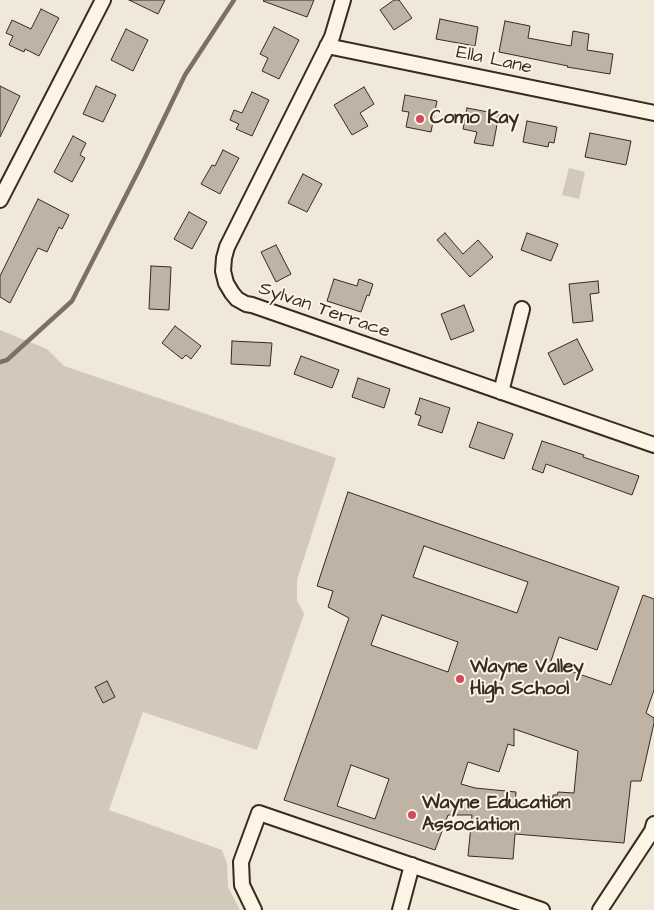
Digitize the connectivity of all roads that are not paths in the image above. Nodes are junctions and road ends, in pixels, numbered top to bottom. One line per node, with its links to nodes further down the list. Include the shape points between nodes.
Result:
1 (102, 0): 5 (street)
2 (343, 0): 3 (street, Sylvan Terrace)
3 (328, 46): 4 (street, Ella Lane); 8 (street, Sylvan Terrace, via 226,247 223,271 226,283 237,299 246,304)
4 (654, 113)
5 (6, 177): 6 (street)
6 (0, 200)
7 (522, 309): 8 (street)
8 (501, 392): 9 (street, Sylvan Terrace)
9 (654, 445)
10 (654, 824): 15 (street)
11 (412, 865): 12 (street, via 259,813 241,862 242,885); 13 (street); 14 (street)
12 (254, 910)
13 (400, 910)
14 (542, 910)
15 (600, 910)

